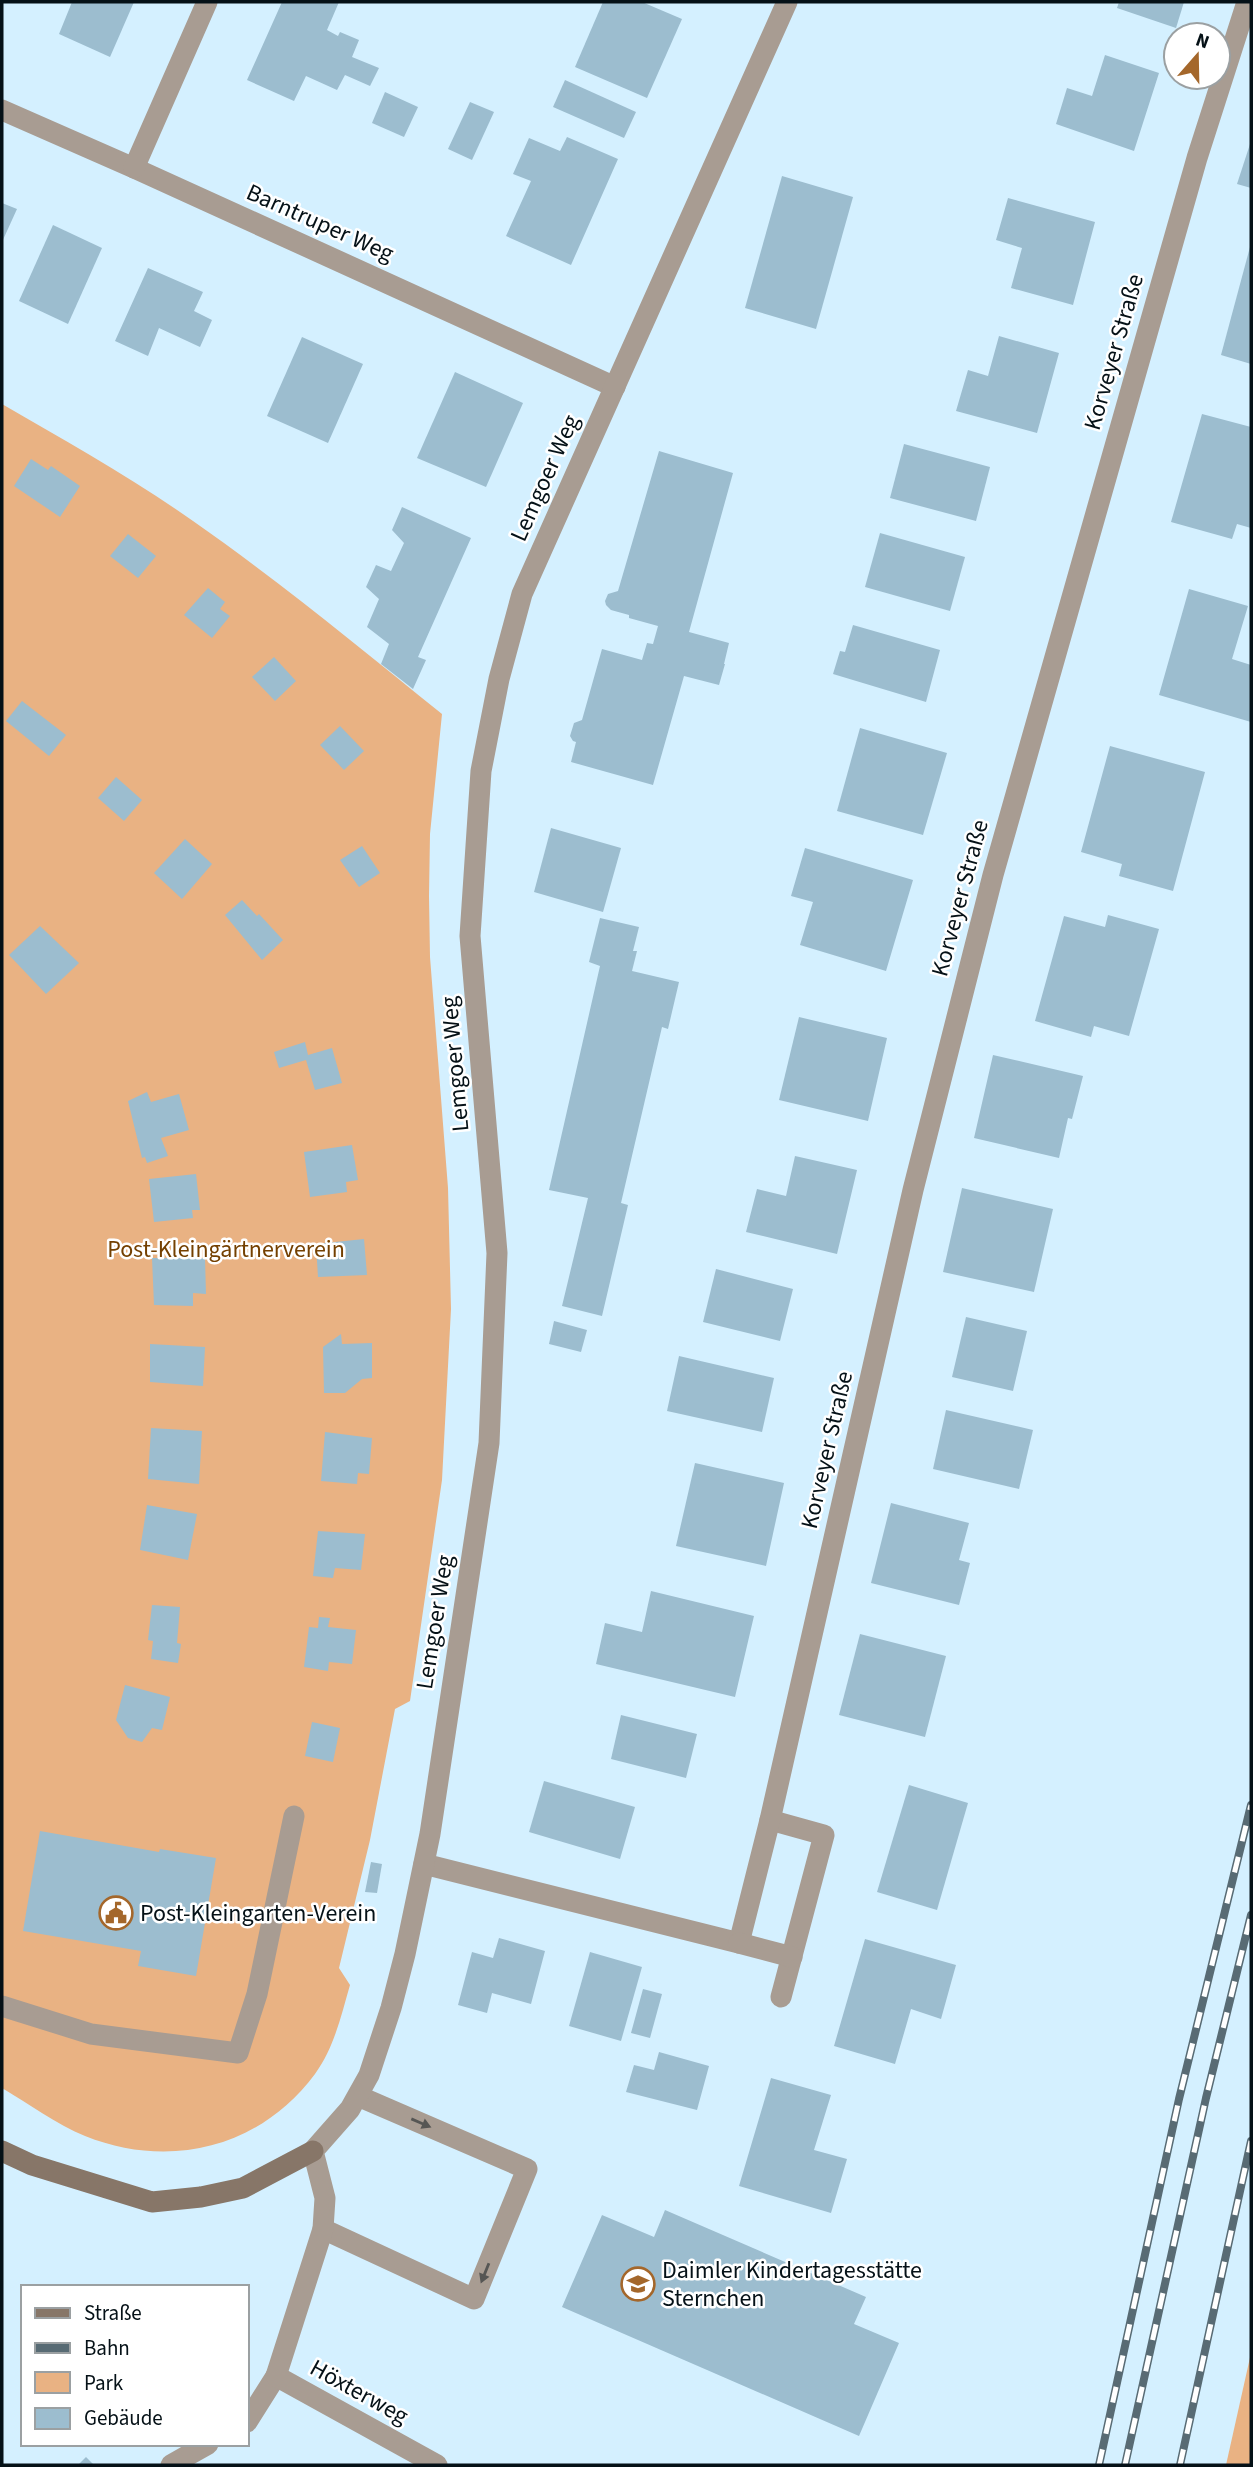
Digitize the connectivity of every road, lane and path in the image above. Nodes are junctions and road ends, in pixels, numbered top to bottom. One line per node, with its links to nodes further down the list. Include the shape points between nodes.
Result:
1 (207, 2): 5 (street)
2 (787, 2): 6 (street, Lemgoer Weg)
3 (1247, 2): 8 (street, Korveyer Straße, via 1197,158 993,875 910,1203)
4 (2, 110): 5 (street, Barntruper Weg)
5 (134, 168): 6 (street, Barntruper Weg)
6 (615, 387): 9 (street, Lemgoer Weg, via 522,594 481,771 470,936 497,1253 489,1443)
7 (294, 1816): 13 (street, via 257,1994 238,2053 91,2034)
8 (770, 1820): 10 (street, Korveyer Straße); 11 (street, via 824,1835)
9 (424, 1864): 10 (street); 14 (street, Lemgoer Weg, via 391,2008)
10 (739, 1943): 11 (street)
11 (792, 1956): 12 (street)
12 (781, 1997)
13 (2, 2006)
14 (358, 2096): 16 (street, Lemgoer Weg); 17 (street, one-way to 17, via 527,2169 474,2299)
15 (2, 2151): 16 (street, via 32,2165 152,2202 243,2188)
16 (313, 2151): 17 (street, Höxterweg, via 325,2198)
17 (323, 2230): 18 (street, Höxterweg)
18 (276, 2376): 19 (street); 22 (street, Höxterweg)
19 (248, 2420)
20 (204, 2446): 21 (street)
21 (171, 2465)
22 (437, 2465)

